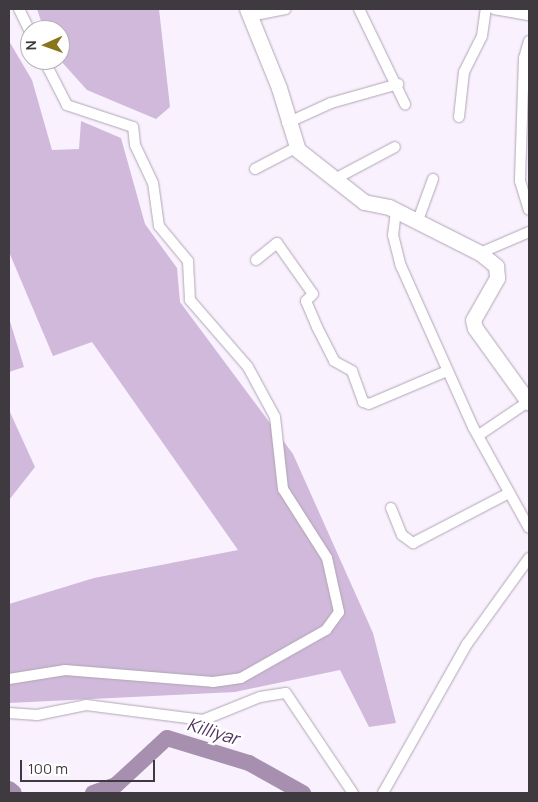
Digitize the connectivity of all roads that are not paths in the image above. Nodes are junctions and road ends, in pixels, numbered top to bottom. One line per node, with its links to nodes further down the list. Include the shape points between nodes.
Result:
1 (285, 9): 5 (street)
2 (359, 9): 9 (street)
3 (486, 9): 11 (street, via 482,36 464,72)
4 (494, 9): 6 (street)
5 (248, 12): 12 (street, via 279,88)
6 (529, 15)
7 (529, 41): 18 (street, via 524,58 520,181)
8 (49, 70): 31 (street, via 66,105 133,127 136,146 153,183 159,226 188,261 190,300 248,367 275,417 283,489 327,558 339,612 326,630 241,678 213,682 65,670)
9 (398, 84): 10 (street); 12 (street, via 331,103)
10 (405, 104)
11 (458, 117)
12 (288, 123): 14 (street)
13 (395, 146): 17 (street)
14 (297, 147): 15 (street); 17 (street)
15 (255, 169)
16 (433, 179): 20 (street)
17 (333, 180): 19 (street, via 364,202)
18 (529, 210)
19 (396, 211): 20 (street); 24 (street, via 394,249)
20 (417, 223): 22 (street)
21 (529, 232): 22 (street)
22 (480, 253): 25 (street, via 498,272 473,320 475,328)
23 (256, 260): 24 (street, via 277,242 312,294 306,301 334,362 352,371 363,402 369,404)
24 (447, 371): 26 (street)
25 (529, 402): 26 (street)
26 (479, 435): 27 (street)
27 (509, 493): 28 (street, via 412,543 402,535); 29 (street)
28 (390, 508)
29 (529, 528)
30 (529, 558): 34 (street, via 467,644)
31 (9, 679)
32 (9, 713): 33 (street, via 37,715 86,705 203,720 260,697 286,693)
33 (353, 793)
34 (383, 793)

